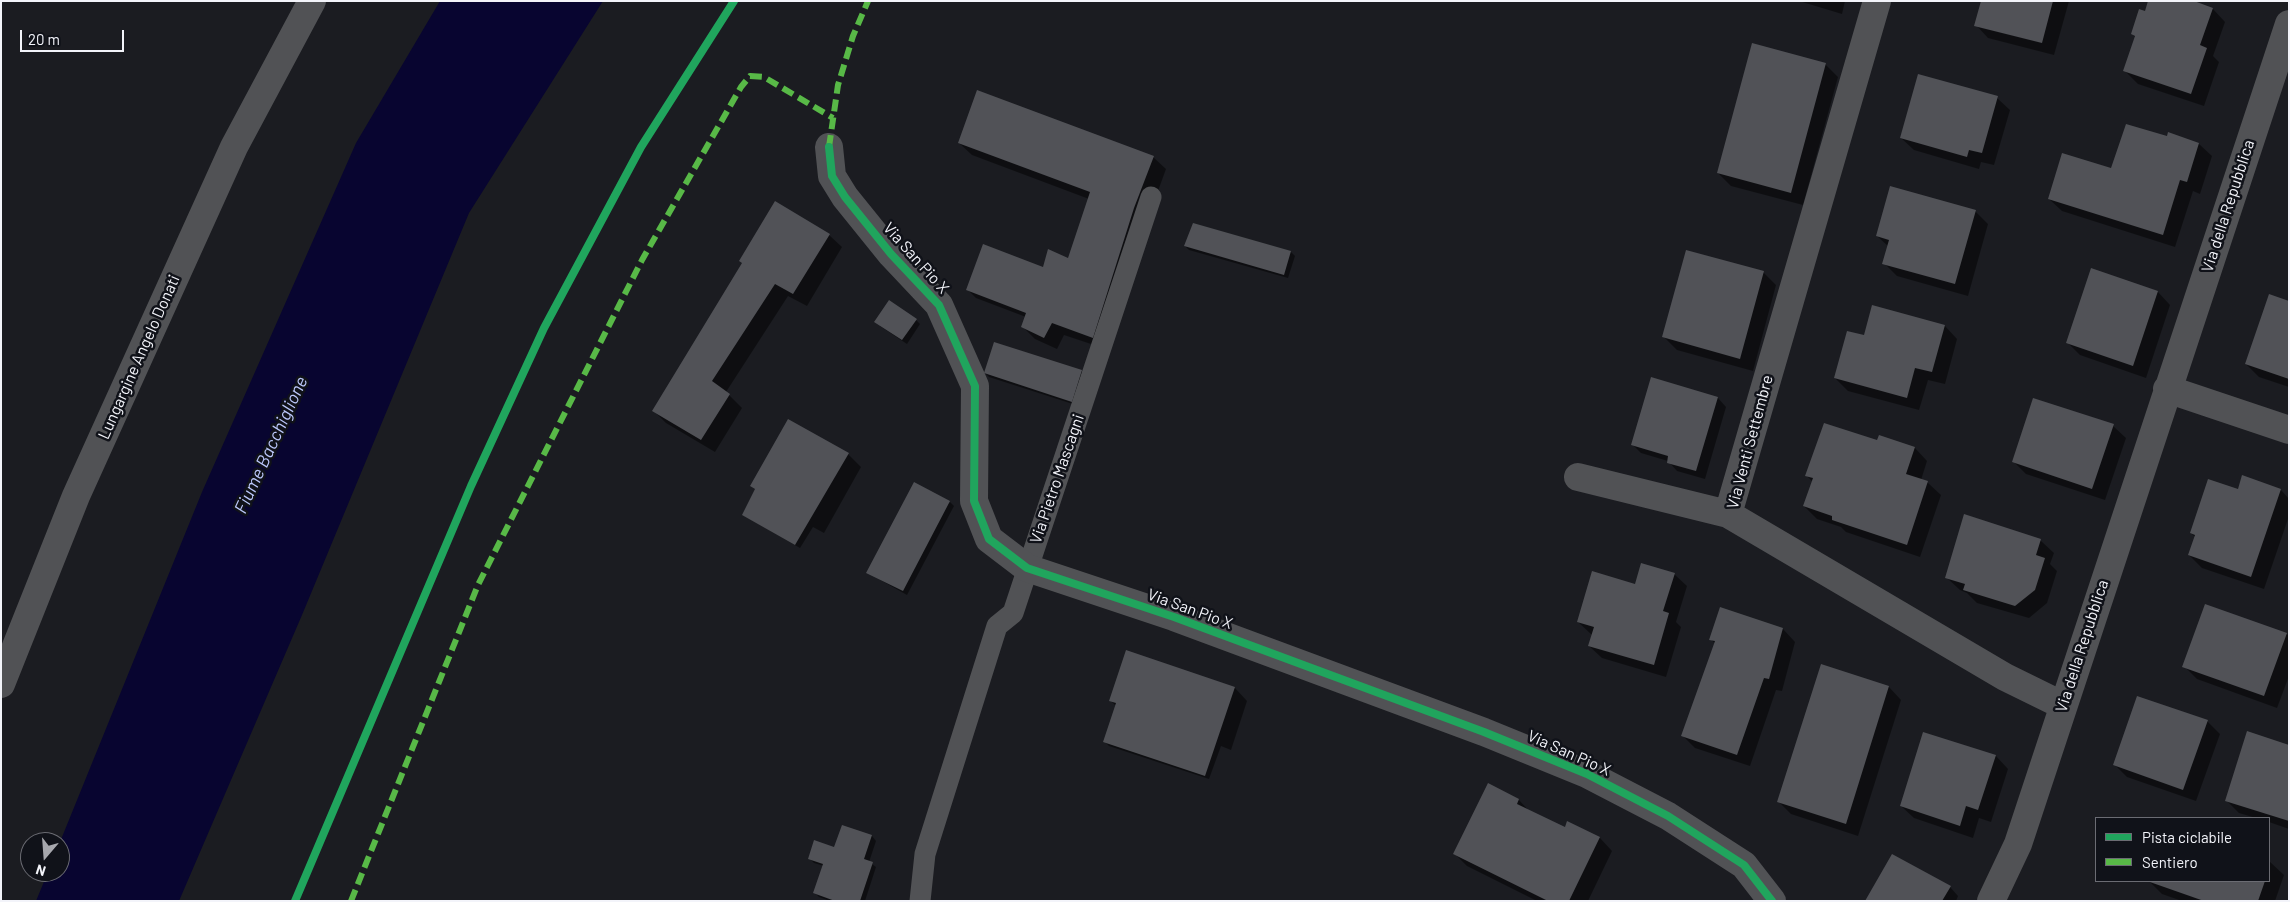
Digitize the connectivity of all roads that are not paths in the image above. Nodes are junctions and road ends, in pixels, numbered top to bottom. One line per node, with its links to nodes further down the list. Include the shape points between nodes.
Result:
1 (312, 1): 11 (street, Lungargine Angelo Donati, via 234,147 76,496)
2 (1877, 1): 9 (street, Via Venti Settembre)
3 (2289, 24): 6 (street, Via della Repubblica)
4 (829, 147): 10 (street, Via San Pio X, via 832,176 845,197 891,254 939,304 975,386 974,501 989,539)
5 (1151, 197): 10 (lane, Via Pietro Mascagni)
6 (2167, 389): 7 (street); 12 (street, Via della Repubblica)
7 (2289, 430)
8 (1578, 478): 9 (street)
9 (1728, 514): 12 (street, Via Venti Settembre, via 2005,677)
10 (1027, 568): 13 (lane, Via Pietro Mascagni, via 1013,613 997,626 925,854); 14 (street, Via San Pio X, via 1174,617 1484,732 1587,774 1668,816 1744,865)
11 (1, 684)
12 (2062, 705): 15 (street, Via della Repubblica, via 2018,844)
13 (920, 901)
14 (1772, 901)
15 (1991, 901)

